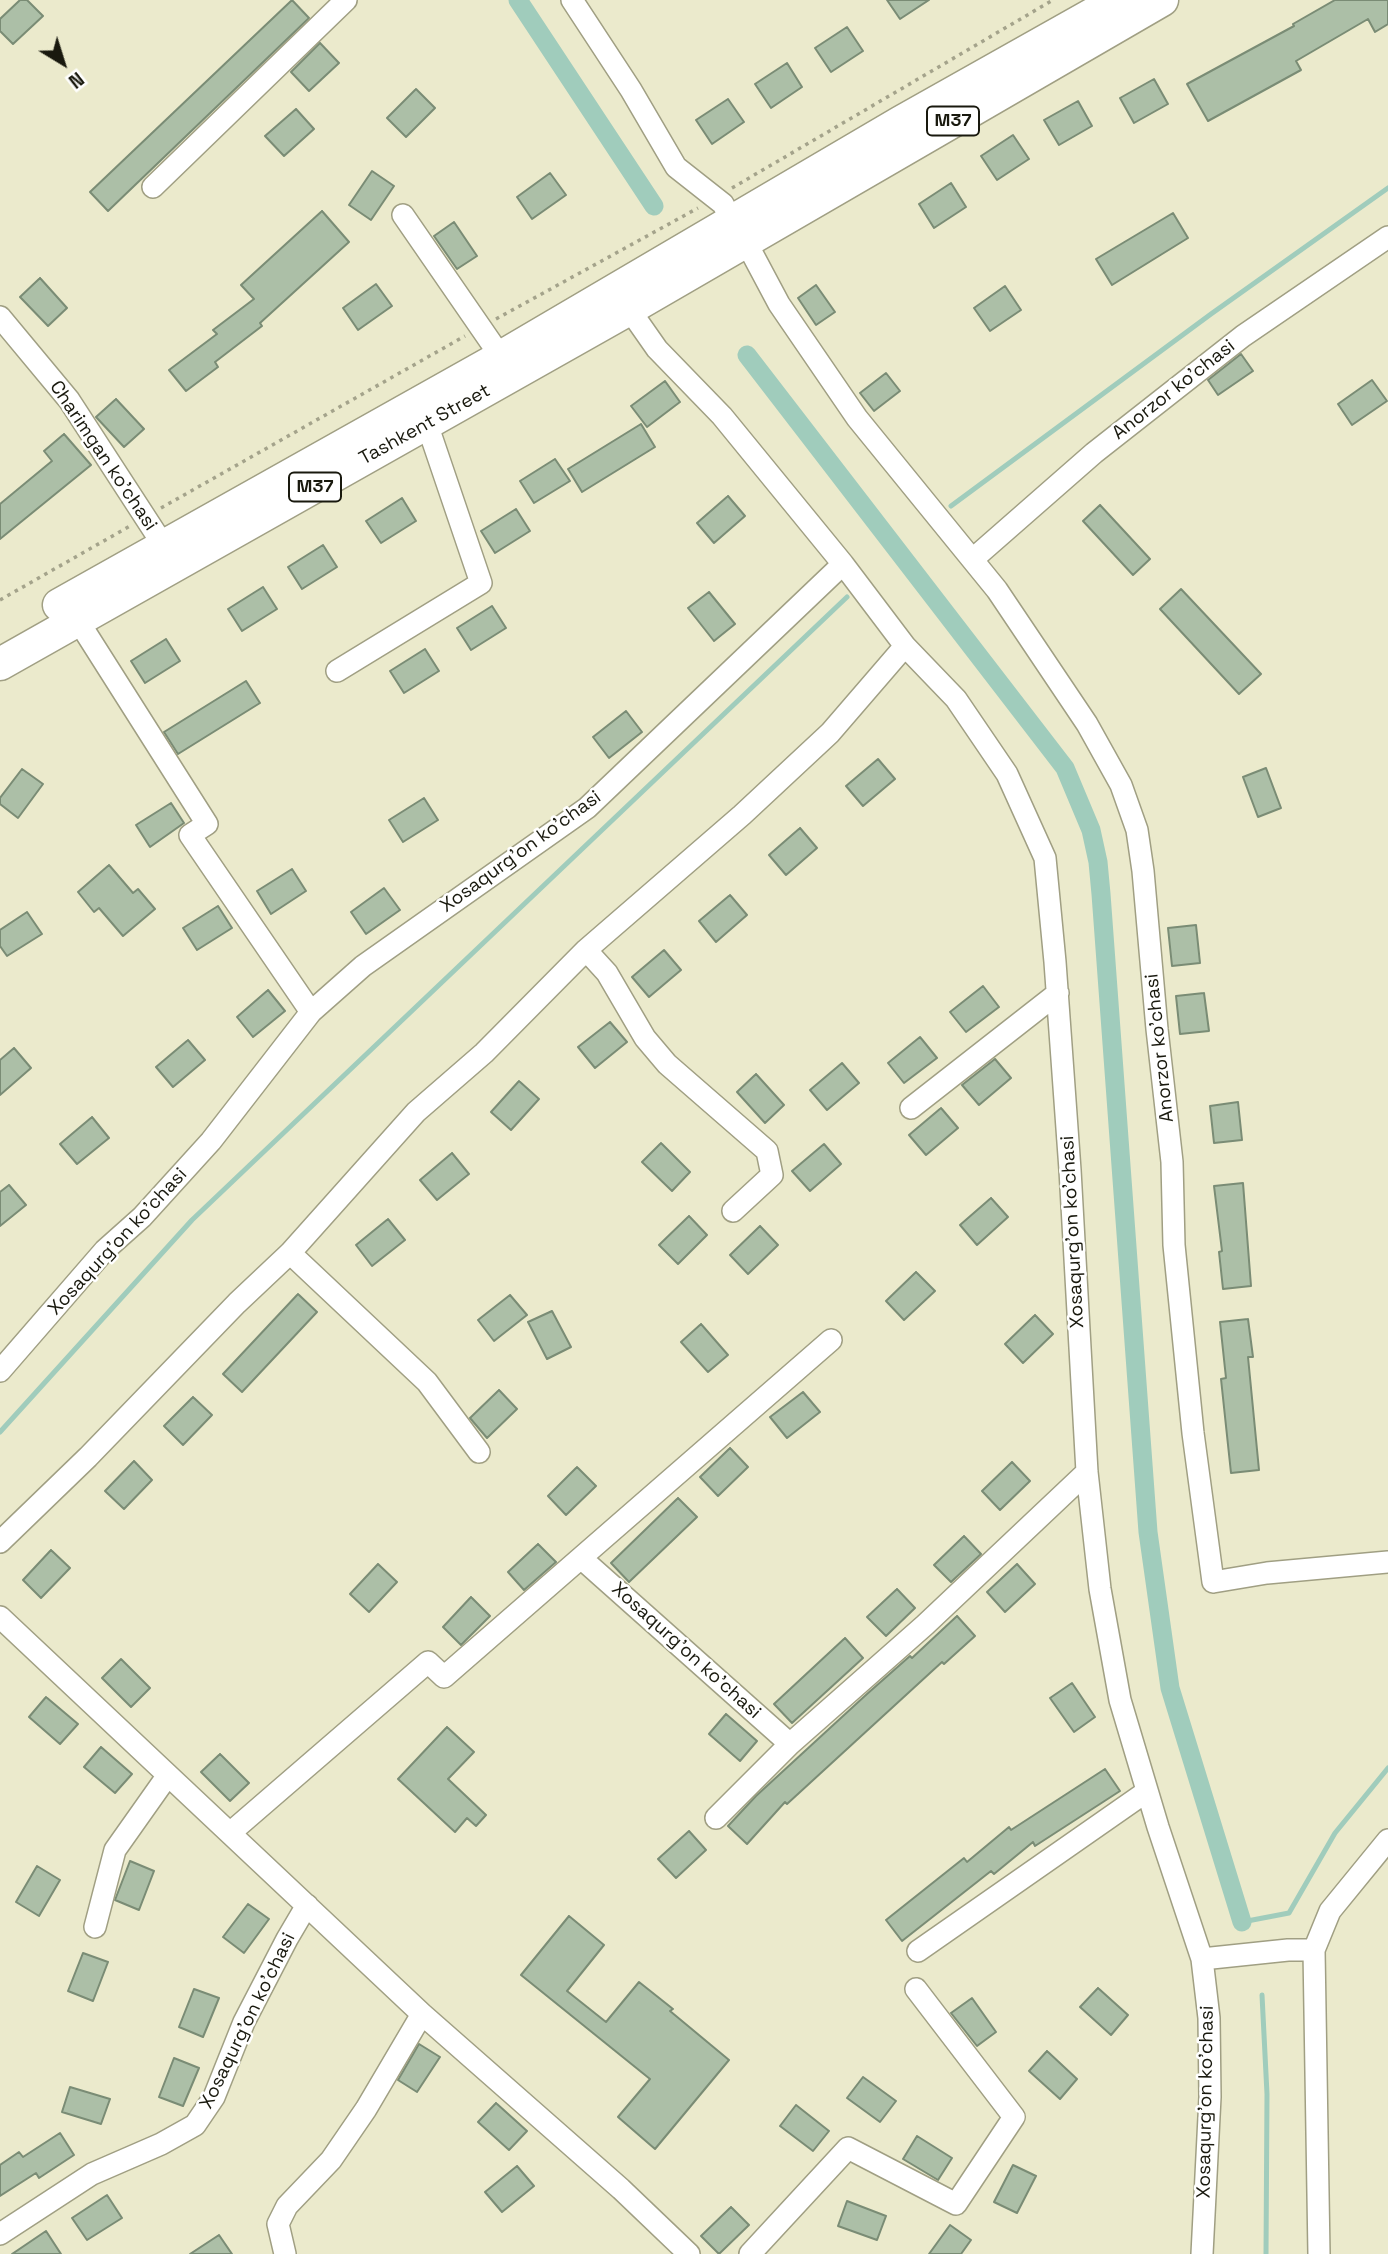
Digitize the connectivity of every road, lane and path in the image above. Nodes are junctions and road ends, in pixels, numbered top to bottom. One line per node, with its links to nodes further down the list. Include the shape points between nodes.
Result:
1 (346, 0): 6 (street)
2 (572, 0): 8 (street, via 676,167)
3 (1053, 0): 8 (path)
4 (1118, 0): 8 (highway, M37)
5 (1162, 0): 8 (highway, M37)
6 (153, 187)
7 (403, 215): 12 (street)
8 (731, 220): 10 (highway, M37); 12 (path); 17 (street, Anorzor ko'chasi, via 779,304 857,418)
9 (1388, 237): 17 (street, Anorzor ko'chasi, via 1233,345 1094,453)
10 (623, 299): 13 (highway, Tashkent Street / M37); 14 (highway, Tashkent Street / M37); 18 (street, Xosaqurg'on ko'chasi, via 657,349 722,416)
11 (0, 317): 15 (street, Charimgan ko'chasi, via 69,400)
12 (481, 328): 13 (street); 15 (path)
13 (501, 356): 16 (highway, Tashkent Street / M37)
14 (427, 424): 16 (highway, Tashkent Street / M37); 24 (street, via 481,583)
15 (145, 517): 16 (street, Charimgan ko'chasi); 19 (path)
16 (169, 555): 20 (highway, Tashkent Street / M37); 21 (highway, Tashkent Street / M37)
17 (973, 559): 37 (street, Anorzor ko'chasi, via 1087,724 1121,785 1137,830 1172,1162 1174,1245 1213,1582)
18 (844, 564): 22 (street, Xosaqurg'on ko'chasi); 27 (street, Xosaqurg'on ko'chasi, via 587,808 363,966)
19 (0, 600)
20 (78, 619): 23 (highway, Tashkent Street / M37); 27 (street, via 207,824 190,835)
21 (0, 639)
22 (905, 646): 25 (street, via 830,733); 26 (street, Xosaqurg'on ko'chasi, via 956,699 1007,774 1045,858)
23 (0, 664)
24 (337, 671)
25 (586, 950): 29 (street, via 607,973 645,1038 667,1064 767,1151 772,1175); 30 (street, via 484,1053 416,1112)
26 (1058, 993): 28 (street); 34 (street, Xosaqurg'on ko'chasi)
27 (312, 1012): 32 (street, Xosaqurg'on ko'chasi, via 211,1141 142,1217 105,1250)
28 (911, 1108)
29 (733, 1211)
30 (290, 1253): 33 (street, via 427,1381); 35 (street)
31 (831, 1340): 36 (street)
32 (0, 1371)
33 (479, 1452)
34 (1087, 1472): 39 (street); 41 (street, Xosaqurg'on ko'chasi, via 1100,1589 1120,1700)
35 (0, 1542)
36 (581, 1558): 39 (street, Xosaqurg'on ko'chasi); 43 (street, via 443,1677 428,1662)
37 (1388, 1562)
38 (0, 1617): 40 (street)
39 (790, 1744): 42 (street)
40 (168, 1774): 43 (street); 46 (street, via 115,1850)
41 (1146, 1792): 48 (street); 49 (street, Xosaqurg'on ko'chasi)
42 (716, 1818)
43 (230, 1833): 45 (street)
44 (1388, 1840): 47 (street, via 1330,1910)
45 (307, 1905): 51 (street); 52 (street, Xosaqurg'on ko'chasi, via 244,2022 214,2097 195,2125 92,2174)
46 (95, 1927)
47 (1314, 1950): 49 (street); 57 (street)
48 (918, 1951)
49 (1202, 1959): 56 (street, Xosaqurg'on ko'chasi, via 1210,2058)
50 (916, 1989): 55 (street, via 1014,2117 956,2204 848,2148)
51 (422, 2014): 53 (street, via 331,2160 287,2206 278,2224); 54 (street)
52 (0, 2234)
53 (285, 2254)
54 (689, 2254)
55 (750, 2254)
56 (1202, 2254)
57 (1319, 2254)

